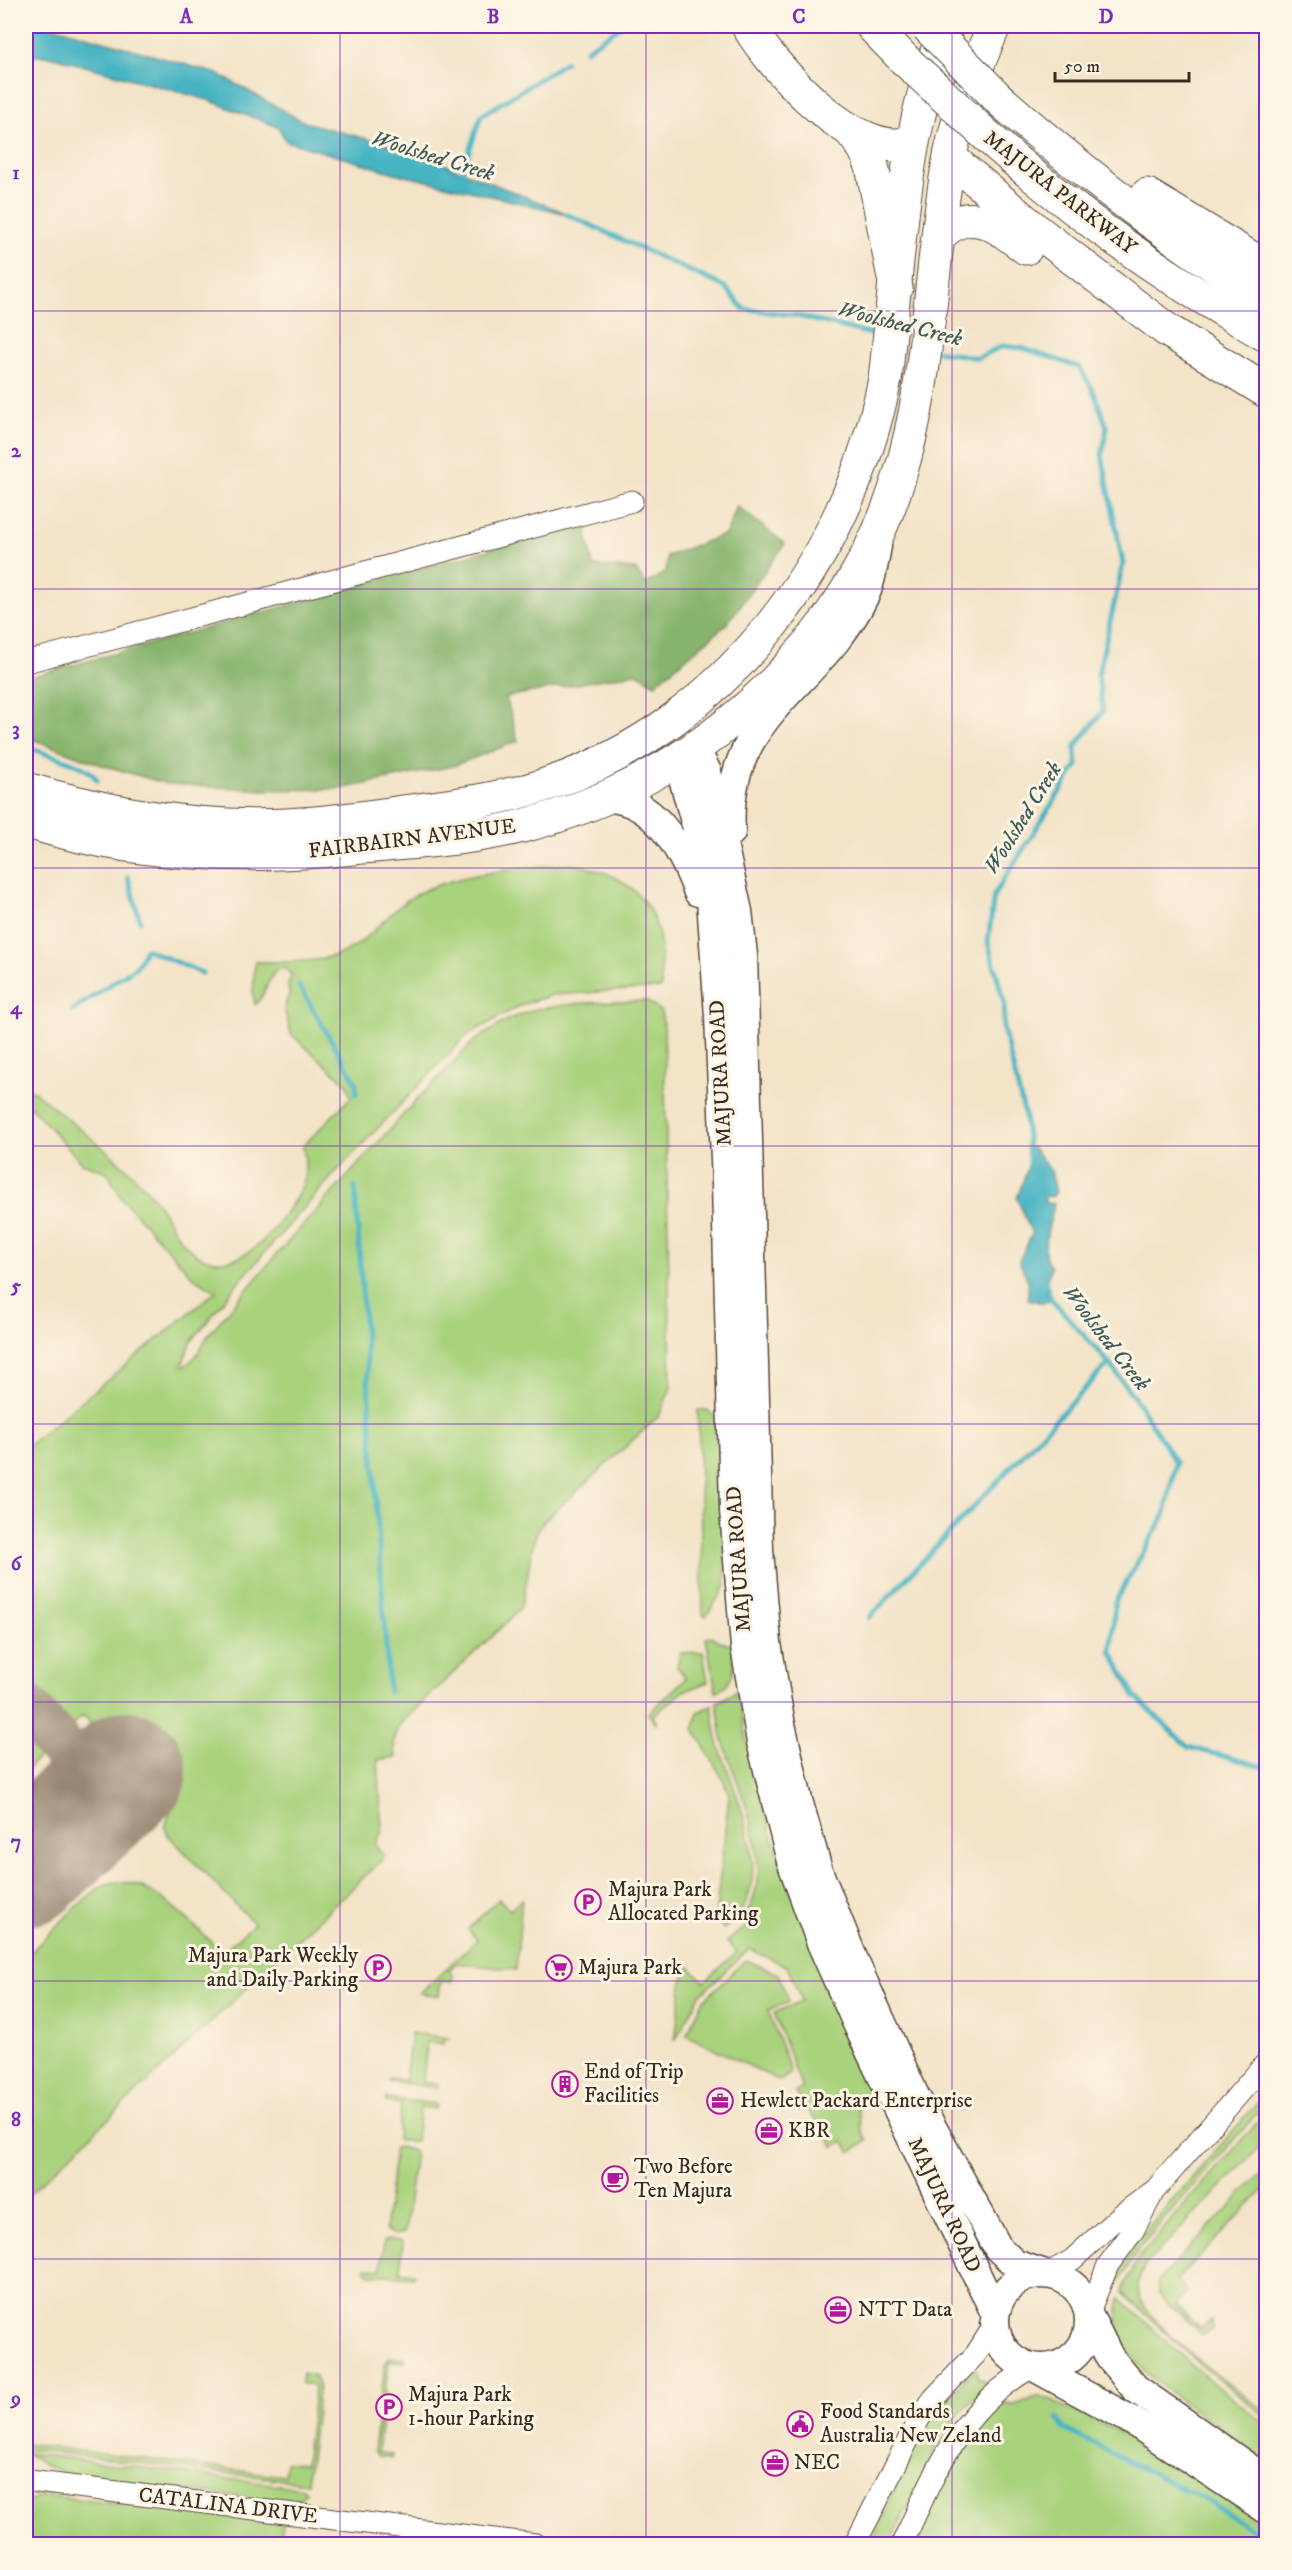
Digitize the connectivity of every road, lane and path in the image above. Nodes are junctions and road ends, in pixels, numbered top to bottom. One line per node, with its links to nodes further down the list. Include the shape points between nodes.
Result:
1 (748, 26): 8 (main road, via 796,87)
2 (873, 26): 16 (main road, MAJURA PARKWAY, bridge, via 1028,172 1111,236 1199,296)
3 (927, 26): 7 (main road, MAJURA PARKWAY, bridge)
4 (947, 26): 9 (main road, FAIRBAIRN AVENUE, via 921,102)
5 (994, 26): 6 (main road, FAIRBAIRN AVENUE)
6 (972, 78): 9 (main road, via 940,123); 10 (main road, FAIRBAIRN AVENUE)
7 (1000, 100): 12 (main road, via 1071,138 1165,207); 14 (main road, MAJURA PARKWAY, via 1154,226)
8 (850, 130): 9 (main road, via 892,145); 13 (main road, via 872,166)
9 (919, 138): 10 (main road); 13 (main road, FAIRBAIRN AVENUE)
10 (950, 159): 11 (main road, FAIRBAIRN AVENUE); 15 (main road)
11 (939, 236): 15 (main road, via 961,220 989,222 1097,300); 19 (main road, FAIRBAIRN AVENUE, via 911,436)
12 (1266, 267)
13 (895, 292): 21 (main road, FAIRBAIRN AVENUE, via 878,415 853,490 808,575 762,636)
14 (1266, 299)
15 (1167, 330): 17 (main road)
16 (1266, 335)
17 (1266, 391)
18 (632, 501): 20 (street)
19 (884, 518): 22 (main road, FAIRBAIRN AVENUE, via 844,595 822,626 778,678); 26 (main road, via 869,583 860,604 829,649 755,730 742,755 733,791)
20 (26, 662)
21 (673, 720): 22 (main road); 23 (main road, FAIRBAIRN AVENUE, via 601,762 531,789 470,802 316,823 227,825 173,819 78,803)
22 (687, 755): 24 (main road, FAIRBAIRN AVENUE); 26 (main road, MAJURA ROAD, via 707,772)
23 (26, 789)
24 (605, 798): 25 (main road, FAIRBAIRN AVENUE, via 524,826 465,837 244,856 112,843); 26 (main road, via 624,800 641,808 674,841)
25 (26, 821)
26 (727, 930): 29 (main road, MAJURA ROAD, via 749,1143 759,1550 773,1680 798,1800 819,1873 915,2096 998,2248 1015,2264); 31 (main road, MAJURA ROAD, via 727,1194 734,1510 745,1647 761,1742 791,1861 821,1943)
27 (1266, 2063): 28 (street)
28 (1155, 2190): 29 (street, via 1072,2260); 30 (street, via 1133,2231 1108,2265)
29 (1045, 2273): 30 (main road, via 1074,2286); 31 (main road, via 1011,2285)
30 (1089, 2314): 32 (main road, via 1087,2337 1075,2355 1057,2366); 34 (main road, via 1110,2358 1135,2388)
31 (995, 2318): 32 (main road, via 998,2339 1006,2352); 37 (street, via 976,2354 933,2398 919,2419)
32 (1034, 2368): 35 (main road, via 1131,2420); 38 (street, via 1005,2383 959,2432 939,2464)
33 (27, 2479): 36 (street, CATALINA DRIVE)
34 (1266, 2480)
35 (1266, 2509)
36 (535, 2544)
37 (855, 2544)
38 (902, 2544)

